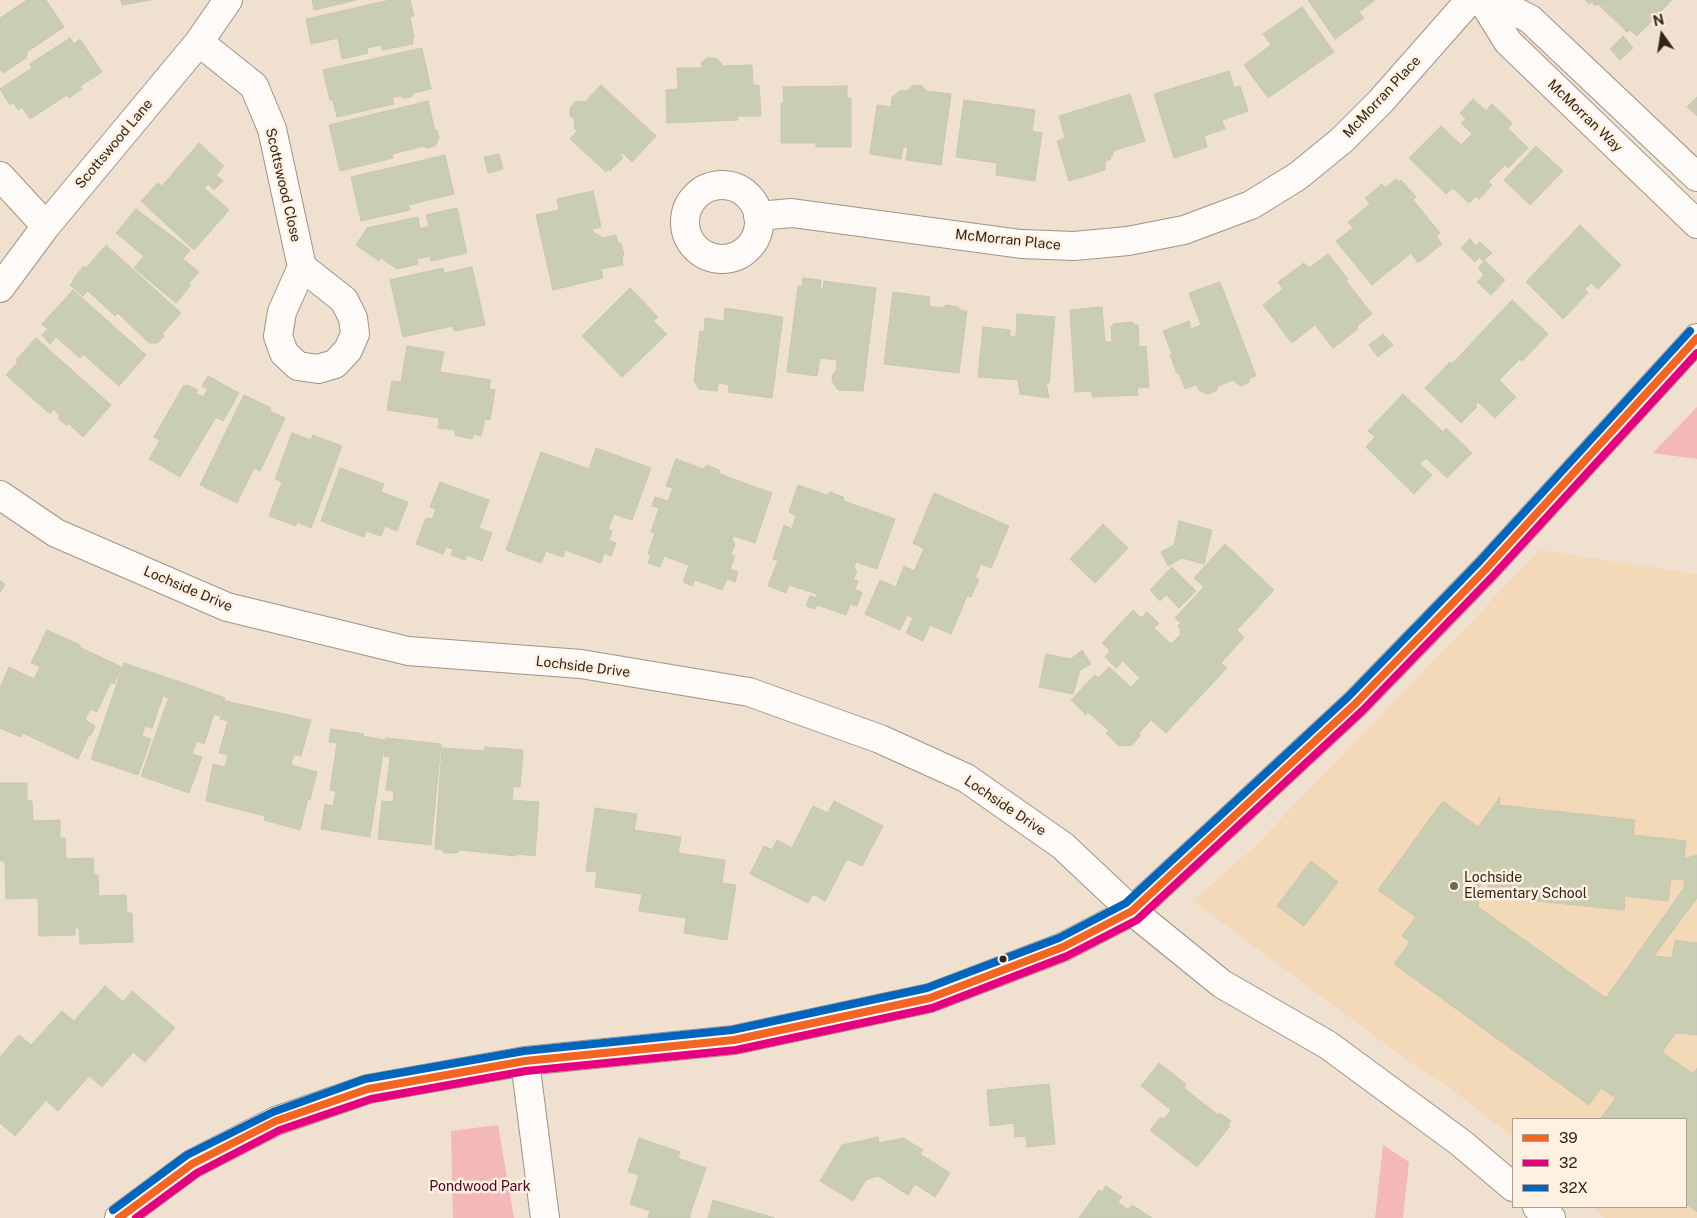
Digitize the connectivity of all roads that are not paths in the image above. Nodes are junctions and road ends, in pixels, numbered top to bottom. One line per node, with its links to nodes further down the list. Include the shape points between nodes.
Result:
1 (228, 0): 5 (street, Scottswood Lane)
2 (1470, 0): 8 (street, McMorran Place, via 1381,101 1342,140 1298,176 1251,205 1184,230 1128,241 1074,246 1021,244 792,213)
3 (1482, 0): 9 (street, McMorran Way, via 1508,42)
4 (1493, 0): 7 (street, via 1530,19)
5 (199, 42): 10 (street, Scottswood Lane); 11 (street, Scottswood Close, via 254,86 272,128)
6 (0, 176): 10 (street)
7 (1697, 177)
8 (758, 216)
9 (1697, 224)
10 (46, 226): 12 (street, Scottswood Lane)
11 (302, 267)
12 (0, 288)
13 (1697, 338): 15 (street, via 1485,570 1355,704)
14 (0, 495): 15 (street, Lochside Drive, via 56,533 227,607 408,651 581,664 749,692 880,739 966,778 1063,846)
15 (1132, 911): 16 (street, via 1063,947 930,998 734,1040); 17 (street, Lochside Drive, via 1222,984 1328,1044 1461,1143)
16 (525, 1060): 19 (street, via 368,1090 276,1121 192,1164); 20 (street)
17 (1512, 1186)
18 (1538, 1208): 21 (street)
19 (118, 1218)
20 (544, 1218)
21 (1550, 1218)

